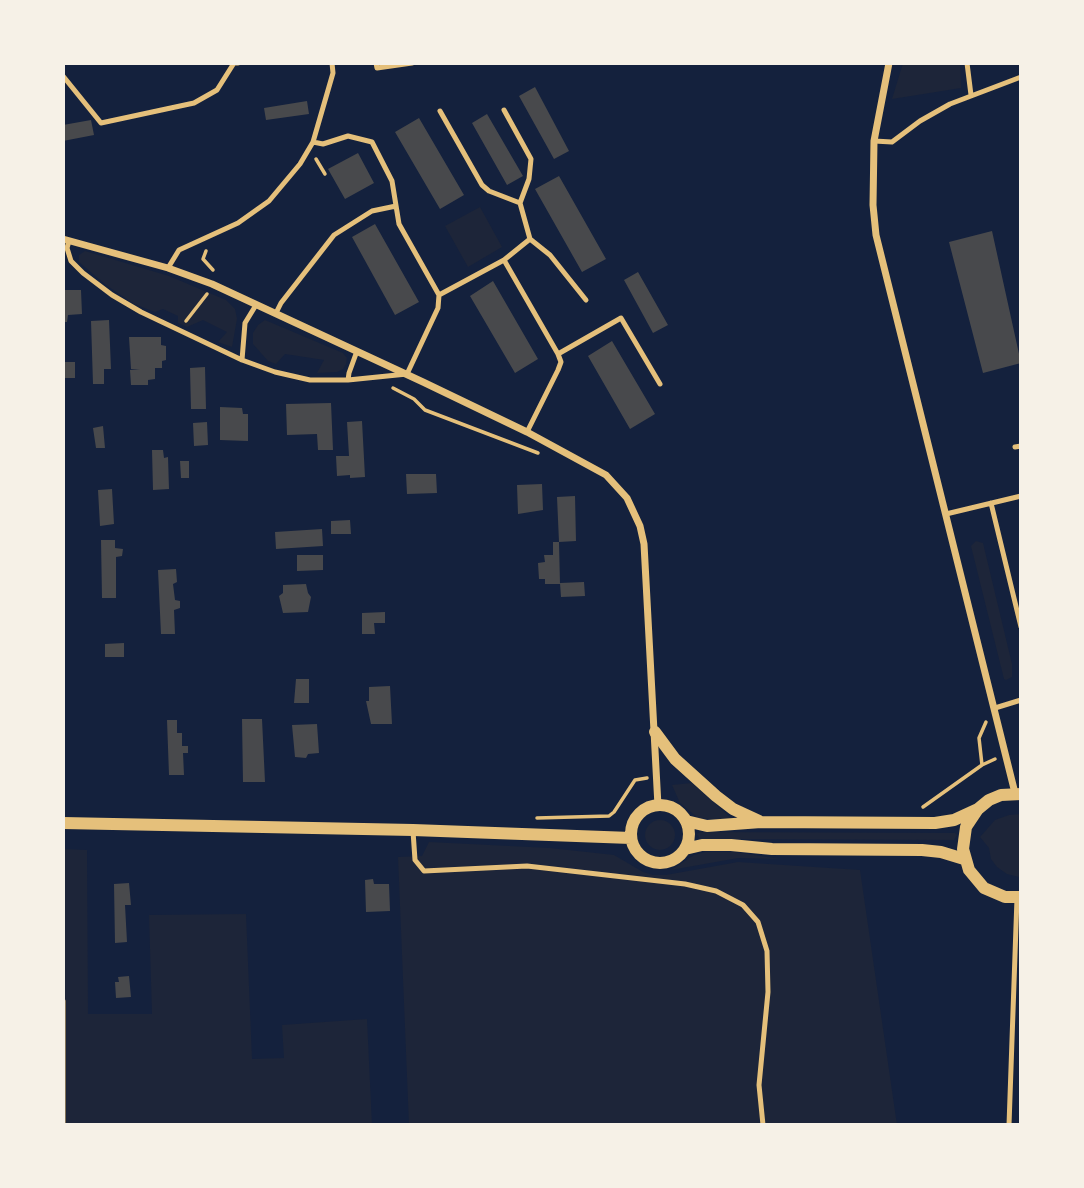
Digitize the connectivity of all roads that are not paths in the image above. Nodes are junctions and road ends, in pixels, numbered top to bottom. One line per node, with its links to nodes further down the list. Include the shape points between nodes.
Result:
1 (238, 63): 7 (lane, via 217,90 194,103 101,123)
2 (332, 63): 13 (lane)
3 (376, 63): 4 (lane, via 377,68)
4 (412, 63)
5 (889, 63): 12 (street)
6 (967, 63): 9 (lane)
7 (63, 76)
8 (1021, 76): 9 (lane)
9 (971, 95): 12 (lane, via 920,121 892,142)
10 (504, 110): 14 (lane, via 531,159)
11 (440, 111): 14 (lane, via 482,186)
12 (874, 141): 33 (street, via 878,248)
13 (313, 142): 15 (lane, via 323,144 348,136 372,142 392,181); 19 (lane, via 269,201 238,223 179,250)
14 (520, 203): 16 (lane)
15 (396, 205): 20 (lane, via 399,224); 23 (lane, via 372,211 334,235)
16 (530, 239): 18 (lane); 21 (lane, via 550,255)
17 (66, 240): 19 (street); 26 (lane, via 68,254 83,273 125,303)
18 (504, 260): 20 (lane); 25 (lane)
19 (168, 268): 22 (street)
20 (439, 295): 27 (lane, via 438,308)
21 (586, 300)
22 (256, 305): 23 (street); 26 (lane, via 245,323)
23 (276, 313): 24 (street)
24 (358, 351): 27 (street); 28 (lane)
25 (558, 354): 29 (lane, via 621,318); 30 (lane, via 558,370)
26 (242, 360): 28 (lane, via 310,380)
27 (407, 374): 28 (lane); 30 (street)
28 (348, 380)
29 (660, 384)
30 (527, 432): 37 (street, via 606,475 635,512 645,556)
31 (1021, 496): 32 (lane)
32 (991, 503): 33 (lane); 34 (lane)
33 (946, 514): 36 (street)
34 (1021, 627)
35 (1021, 700): 36 (lane)
36 (995, 708): 38 (street)
37 (655, 732): 39 (street); 42 (street, via 675,759 726,805)
38 (1018, 794): 40 (street, via 1001,795)
39 (658, 806): 41 (street, via 677,811); 45 (street, via 636,819)
40 (978, 809): 42 (street, via 935,823); 47 (street, via 966,827)
41 (686, 821): 42 (street, via 707,826); 46 (street)
42 (762, 822)
43 (63, 823): 44 (street)
44 (413, 830): 45 (street); 51 (lane, via 415,860 424,871 527,866 685,884 716,891 743,905 758,922 767,951 759,1085)
45 (631, 838): 46 (street, via 638,853 652,862 667,863)
46 (685, 849): 47 (street, via 731,845 932,850)
47 (964, 859): 48 (street, via 984,888)
48 (1019, 897): 52 (lane)
49 (63, 1001): 50 (lane)
50 (63, 1125)
51 (763, 1125)
52 (1009, 1125)

